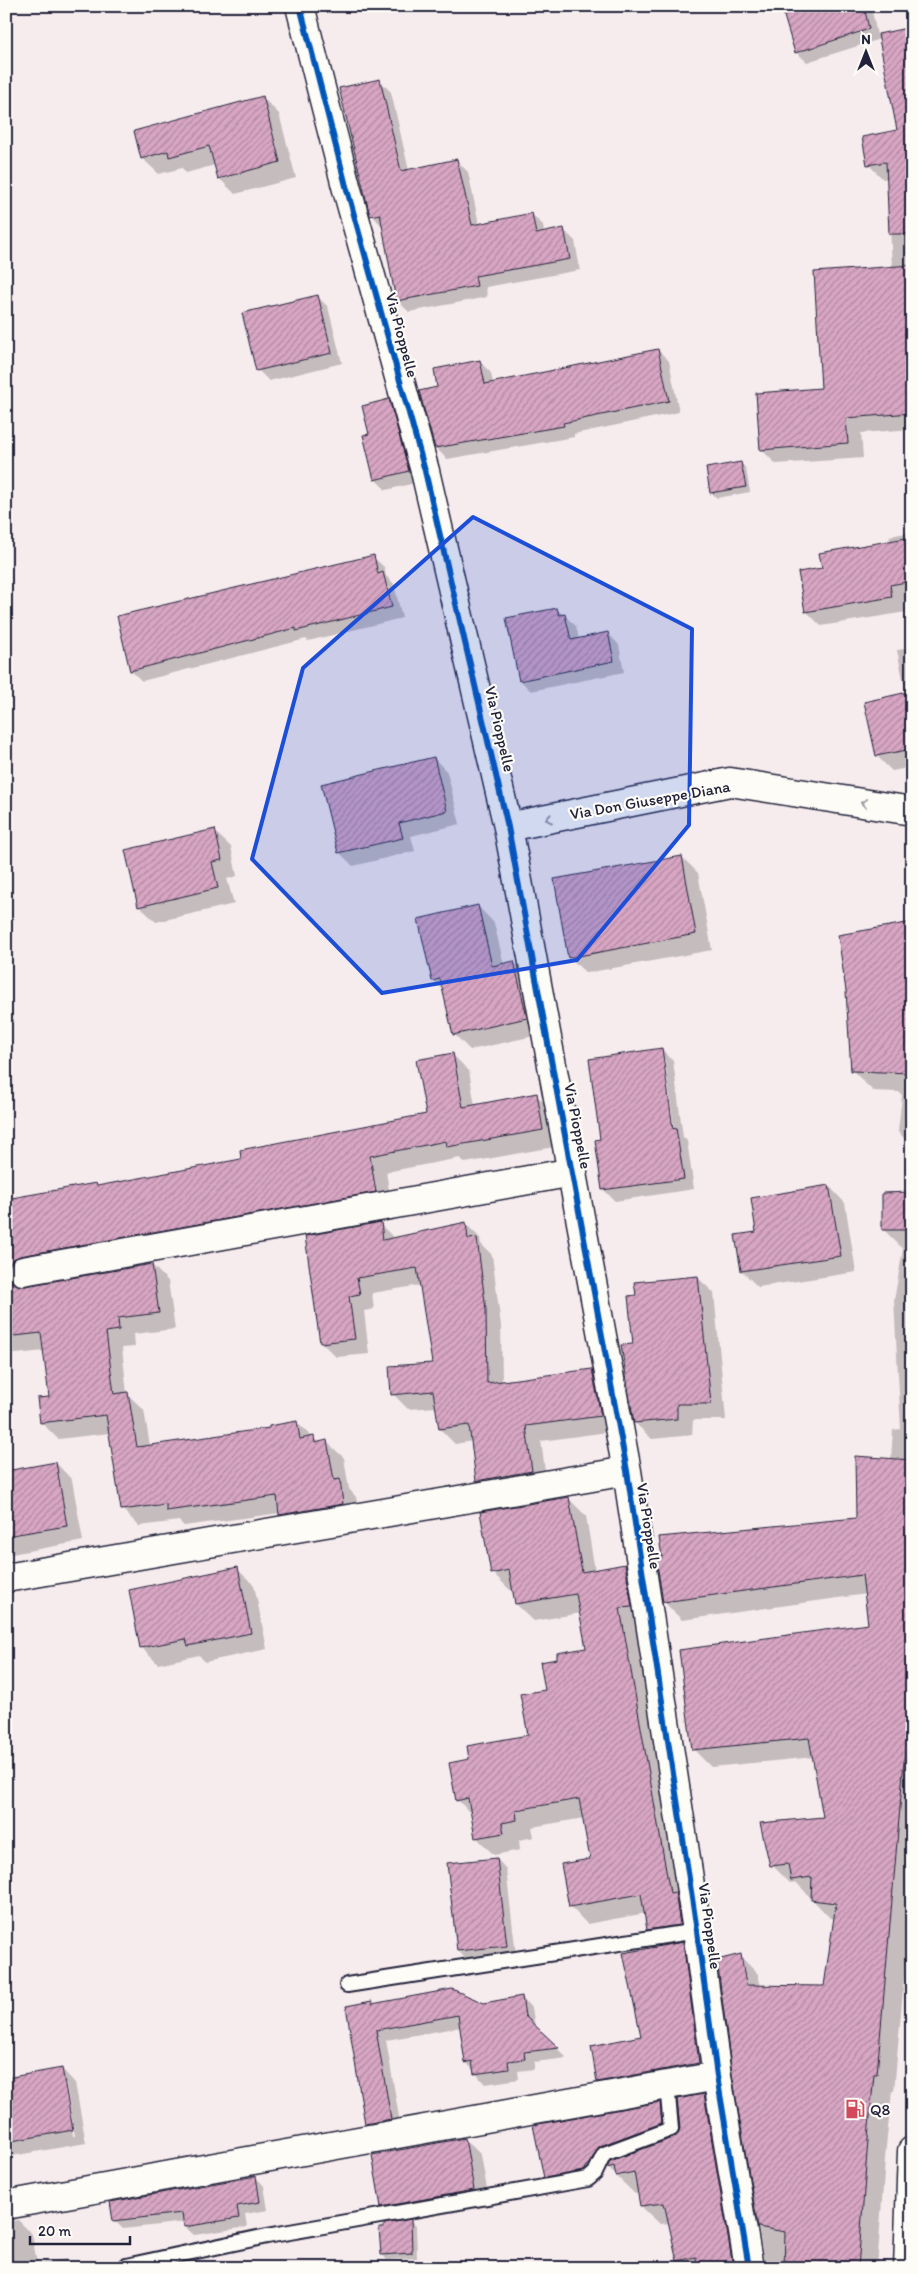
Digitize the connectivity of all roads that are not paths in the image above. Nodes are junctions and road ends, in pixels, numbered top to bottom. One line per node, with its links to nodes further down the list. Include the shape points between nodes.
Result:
1 (300, 6): 3 (street, Via Pioppelle, via 425,471)
2 (912, 811): 3 (street, Via Don Giuseppe Diana, one-way to 3, via 730,782)
3 (508, 827): 4 (street, Via Pioppelle)
4 (573, 1172): 5 (street); 6 (street, Via Pioppelle)
5 (23, 1271)
6 (627, 1471): 7 (street); 8 (street, Via Pioppelle)
7 (6, 1578)
8 (697, 1931): 9 (lane); 10 (street, Via Pioppelle)
9 (347, 1985)
10 (717, 2076): 11 (street); 15 (street, Via Pioppelle)
11 (667, 2084): 13 (street); 14 (lane, via 671,2129 604,2154 595,2173 588,2179 267,2236)
12 (912, 2151): 16 (street)
13 (6, 2205)
14 (126, 2266)
15 (749, 2268)
16 (908, 2268)

